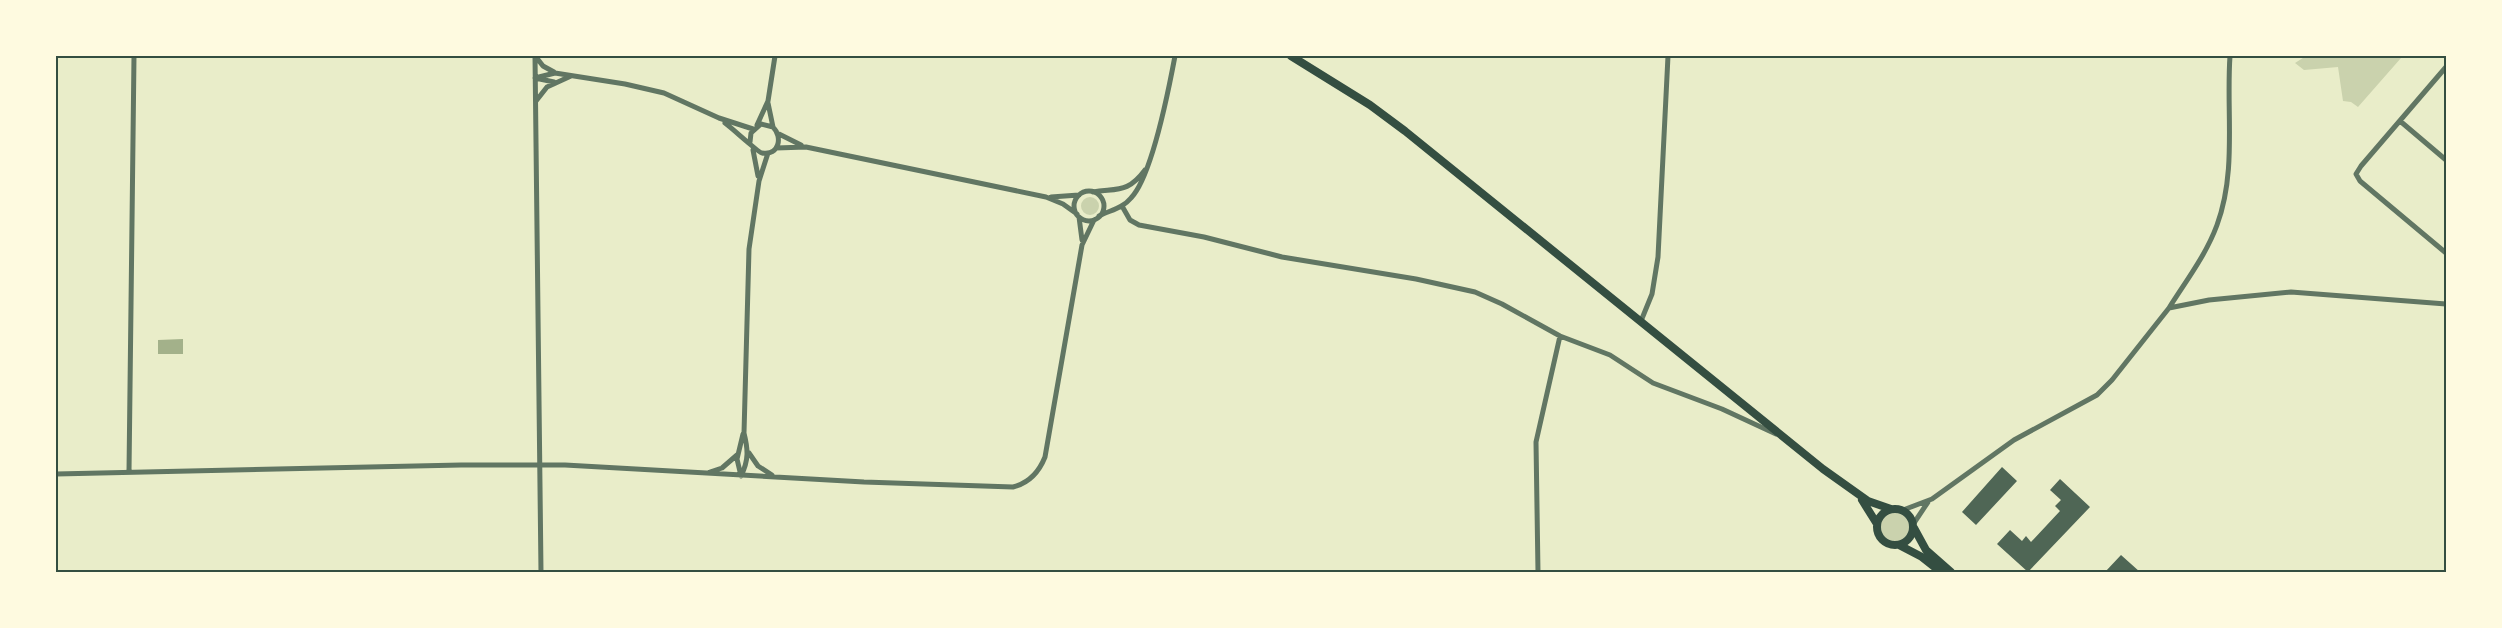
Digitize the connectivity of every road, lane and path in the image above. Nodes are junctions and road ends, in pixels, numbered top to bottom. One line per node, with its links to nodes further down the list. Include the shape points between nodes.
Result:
1 (135, 56): 44 (street)
2 (535, 56): 9 (street); 11 (street)
3 (776, 56): 13 (street)
4 (1175, 56): 25 (street)
5 (1291, 56): 37 (main road, via 1390,119)
6 (1668, 56): 37 (street, via 1658,257 1652,294)
7 (2230, 56): 36 (street, via 2229,149 2223,205 2209,244)
8 (2446, 67): 16 (street)
9 (555, 73): 10 (street); 11 (street)
10 (571, 76): 12 (street); 15 (street, via 664,93)
11 (535, 78): 12 (street); 14 (street)
12 (556, 82): 14 (street, via 543,90)
13 (768, 101): 17 (street); 18 (street)
14 (535, 103): 43 (street)
15 (719, 118): 18 (street); 20 (street)
16 (2400, 121): 24 (street); 34 (street, via 2356,174)
17 (773, 127): 18 (street, via 765,124); 19 (street)
18 (755, 128): 20 (street)
19 (779, 134): 21 (street); 22 (street)
20 (752, 145): 23 (street, via 760,153); 26 (street)
21 (776, 147): 22 (street); 23 (street)
22 (806, 147): 29 (street)
23 (768, 153): 26 (street)
24 (2446, 160)
25 (1149, 164): 27 (street, via 1125,188); 30 (street, via 1139,188)
26 (759, 181): 39 (street, via 748,255)
27 (1094, 192): 28 (street); 32 (street, via 1103,203)
28 (1079, 195): 29 (street); 31 (street, via 1075,203)
29 (1046, 197): 31 (street)
30 (1122, 206): 32 (street); 38 (street, via 1130,220 1139,225 1282,257 1468,290 1495,300)
31 (1078, 215): 32 (street, via 1084,220); 33 (street)
32 (1097, 218): 33 (street)
33 (1082, 245): 48 (street, via 1046,452 1029,480 997,488)
34 (2446, 252)
35 (2446, 304): 36 (street, via 2291,292 2220,298)
36 (2169, 308): 50 (street, via 2097,395 2014,440)
37 (1641, 321): 40 (main road)
38 (1560, 336): 40 (street, via 1605,352 1658,386); 57 (street, via 1536,442)
39 (744, 433): 41 (street); 42 (street)
40 (1783, 437): 49 (main road)
41 (748, 451): 47 (street); 48 (street, via 765,472)
42 (738, 453): 45 (street, via 722,468); 47 (street)
43 (540, 465): 44 (street); 45 (street); 56 (street)
44 (129, 472): 46 (street)
45 (701, 473): 47 (street)
46 (56, 474)
47 (741, 476): 48 (street)
48 (782, 477)
49 (1857, 494): 51 (main road); 53 (main road)
50 (1932, 499): 52 (street); 54 (street)
51 (1891, 509): 52 (main road); 53 (main road, via 1881,514)
52 (1903, 510): 54 (main road)
53 (1877, 524): 55 (main road, via 1883,540)
54 (1914, 525): 55 (main road, via 1909,539); 59 (main road, via 1926,550)
55 (1898, 545): 58 (main road, via 1922,557)
56 (541, 573)
57 (1538, 573)
58 (1941, 573)
59 (1951, 573)

